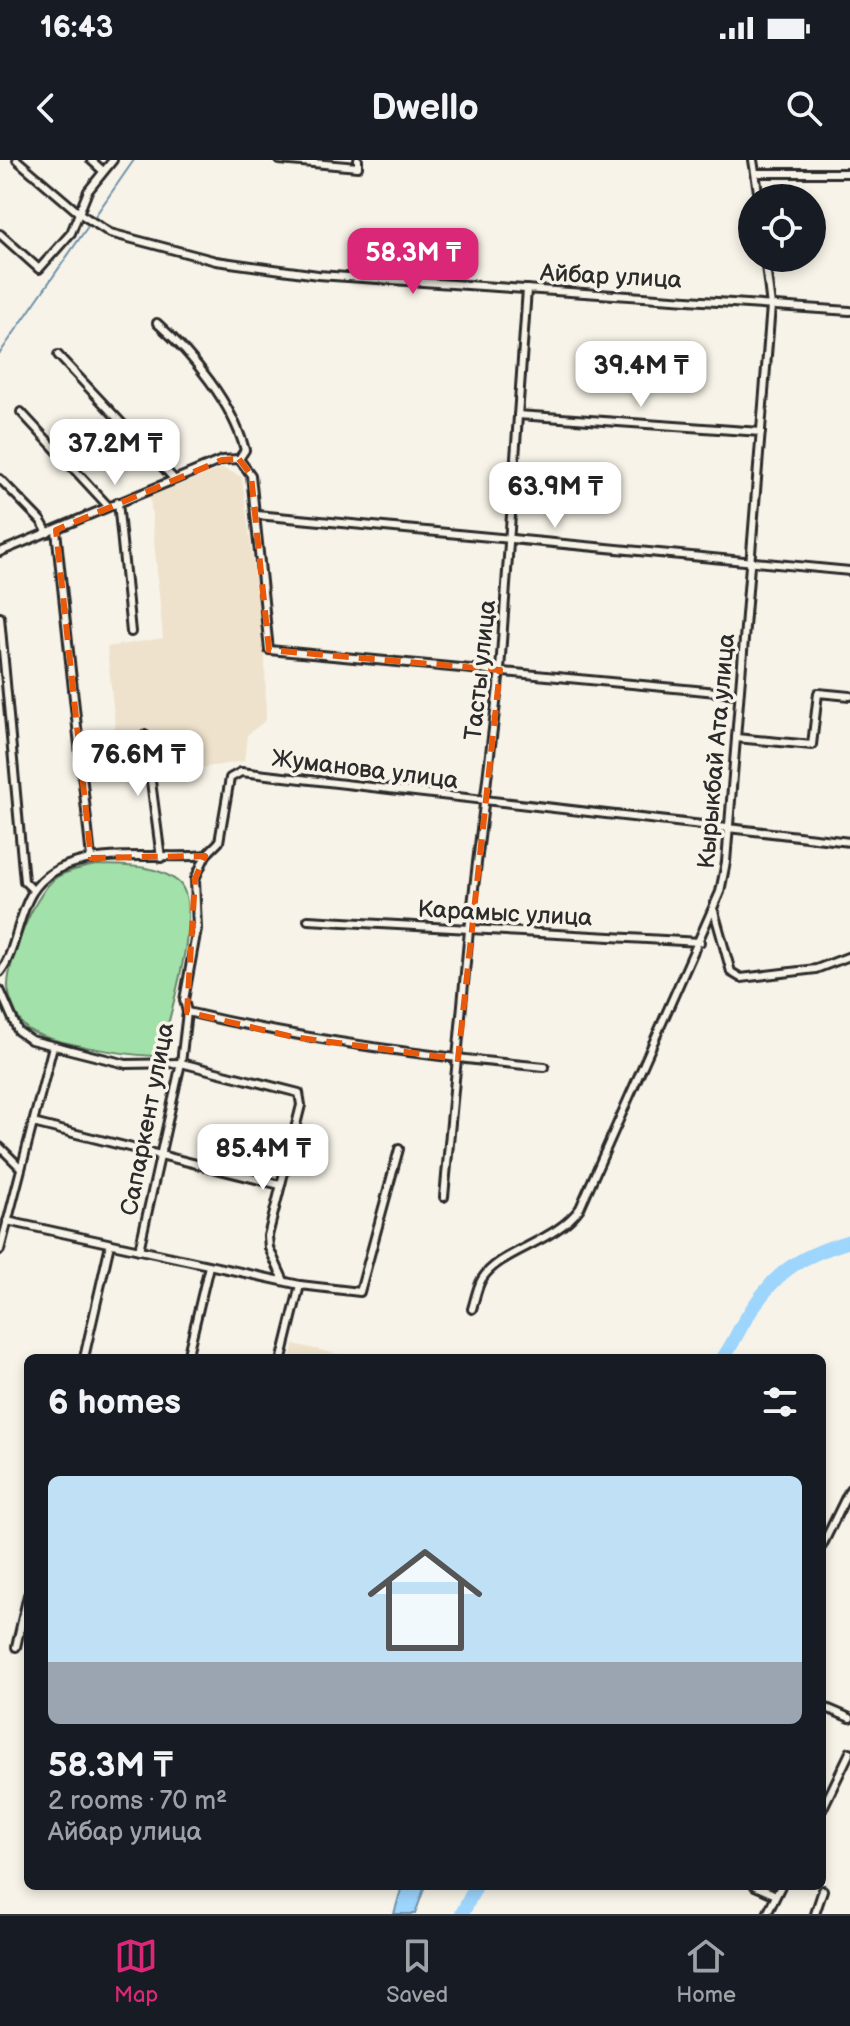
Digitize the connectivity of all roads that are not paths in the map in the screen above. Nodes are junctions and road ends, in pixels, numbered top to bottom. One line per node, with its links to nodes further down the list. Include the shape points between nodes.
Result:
1 (17, 160): 11 (street, Айбар улица)
2 (91, 160): 7 (street)
3 (113, 160): 7 (street)
4 (279, 160): 5 (street, via 358,167)
5 (358, 160)
6 (753, 160): 8 (street)
7 (102, 170): 11 (street)
8 (758, 173): 9 (street); 10 (street)
9 (850, 173)
10 (758, 184)
11 (79, 213): 12 (street, via 71,233 39,269); 14 (street, Айбар улица, via 124,239 216,261 318,275)
12 (0, 234)
13 (767, 272): 15 (street, Кырыкбай Ата улица)
14 (527, 289): 15 (street, Айбар улица); 20 (street, Тасты улица)
15 (771, 306): 16 (street, Айбар улица); 21 (street, Кырыкбай Ата улица)
16 (850, 311)
17 (157, 323): 22 (street, via 230,412 245,450)
18 (58, 355): 24 (street)
19 (21, 412): 26 (street)
20 (518, 415): 21 (street); 30 (street, Тасты улица)
21 (761, 432): 32 (street, Кырыкбай Ата улица)
22 (239, 459): 24 (street, via 222,460); 27 (street, via 251,475)
23 (0, 479): 29 (street)
24 (174, 479): 25 (street)
25 (118, 502): 26 (street); 35 (street)
26 (108, 506): 28 (street)
27 (257, 515): 30 (street); 36 (street, via 269,650)
28 (56, 530): 29 (street); 45 (street)
29 (48, 533): 31 (street)
30 (511, 541): 32 (street); 36 (street, Тасты улица)
31 (0, 552)
32 (751, 563): 33 (street); 37 (street, Кырыкбай Ата улица)
33 (850, 571)
34 (0, 617): 47 (street, via 24,881)
35 (131, 632)
36 (500, 670): 37 (street); 41 (street, Тасты улица)
37 (738, 694): 40 (street, Кырыкбай Ата улица)
38 (850, 696): 40 (street, via 818,693 812,745)
39 (145, 735): 46 (street)
40 (736, 738): 42 (street, Кырыкбай Ата улица)
41 (485, 801): 42 (street, Жуманова улица); 44 (street, Жуманова улица, via 241,772 230,778 219,842); 50 (street, Тасты улица)
42 (729, 827): 43 (street, Жуманова улица); 48 (street, Кырыкбай Ата улица)
43 (850, 842)
44 (206, 855): 46 (street); 55 (street, Сапаркент улица, via 195,879 197,929 184,1000)
45 (91, 858): 46 (street); 47 (street, via 52,872)
46 (161, 858)
47 (33, 890): 53 (street)
48 (714, 911): 51 (street, Кырыкбай Ата улица); 52 (street, via 731,972 741,978 816,969)
49 (308, 920): 50 (street, Карамыс улица)
50 (469, 930): 51 (street, Карамыс улица); 57 (street, Тасты улица)
51 (700, 942): 74 (street, Кырыкбай Ата улица, via 580,1208 555,1234 495,1266 483,1278)
52 (850, 956)
53 (0, 972)
54 (0, 990): 56 (street, via 18,1031)
55 (187, 1012): 57 (street, via 293,1037); 58 (street, Сапаркент улица)
56 (53, 1046): 58 (street, via 126,1064); 60 (street)
57 (458, 1059): 59 (street); 66 (street, Тасты улица)
58 (181, 1063): 63 (street, Сапаркент улица); 65 (street, via 299,1093 301,1105)
59 (545, 1067)
60 (33, 1123): 63 (street); 64 (street)
61 (0, 1147): 64 (street)
62 (399, 1149): 73 (street, via 360,1292)
63 (160, 1157): 65 (street); 70 (street, Сапаркент улица)
64 (21, 1168): 67 (street)
65 (280, 1185): 72 (street, via 268,1236)
66 (444, 1197)
67 (7, 1221): 68 (street); 69 (street)
68 (110, 1244): 70 (street); 75 (street, Сапаркент улица)
69 (0, 1250)
70 (139, 1250): 71 (street)
71 (209, 1266): 72 (street); 76 (street)
72 (284, 1281): 73 (street)
73 (300, 1285): 77 (street)
74 (472, 1309)
75 (85, 1354)
76 (188, 1354)
77 (283, 1354)
78 (850, 1489): 79 (street)
79 (826, 1538)
80 (24, 1612): 81 (street)
81 (16, 1647)
82 (826, 1708): 83 (street)
83 (850, 1718)
84 (850, 1752): 85 (street)
85 (826, 1802)
86 (764, 1890): 89 (street)
87 (779, 1890): 89 (street)
88 (823, 1890): 91 (street)
89 (776, 1895): 90 (street)
90 (767, 1914)
91 (815, 1914)

